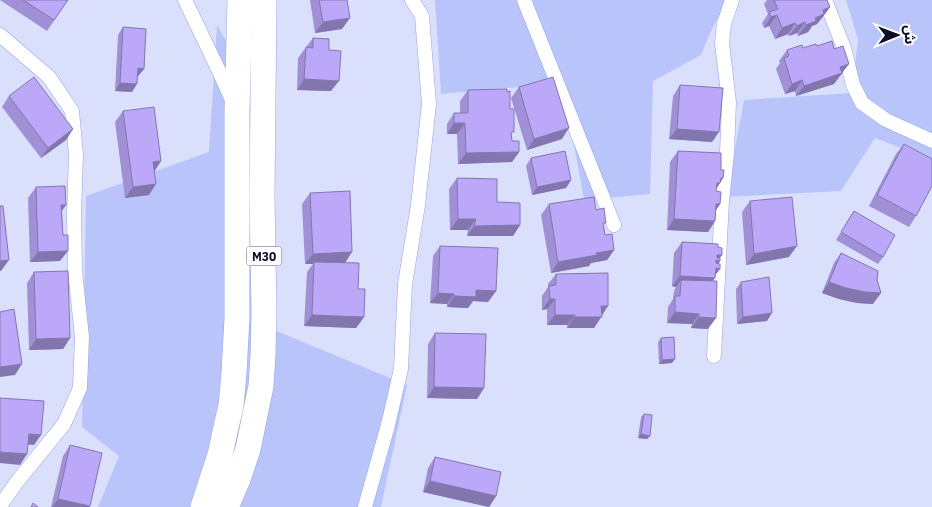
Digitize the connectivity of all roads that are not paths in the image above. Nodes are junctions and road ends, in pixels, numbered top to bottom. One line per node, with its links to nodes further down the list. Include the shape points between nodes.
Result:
1 (185, 0): 11 (street)
2 (240, 0): 11 (highway, M30)
3 (264, 0): 17 (highway, M30, via 262,378 248,449)
4 (412, 0): 9 (street)
5 (422, 0): 9 (street)
6 (524, 0): 13 (street)
7 (732, 0): 14 (street, via 722,43 729,102)
8 (825, 0): 12 (street, via 862,103 886,120)
9 (422, 16): 18 (street, via 429,104 406,284 401,369)
10 (0, 35): 15 (street, via 49,77 72,111 76,155 76,271 82,337 80,388 64,424)
11 (237, 112): 16 (highway, M30, via 234,374 220,455)
12 (932, 141)
13 (614, 225)
14 (714, 356)
15 (0, 506)
16 (203, 507)
17 (226, 507)
18 (365, 507)

